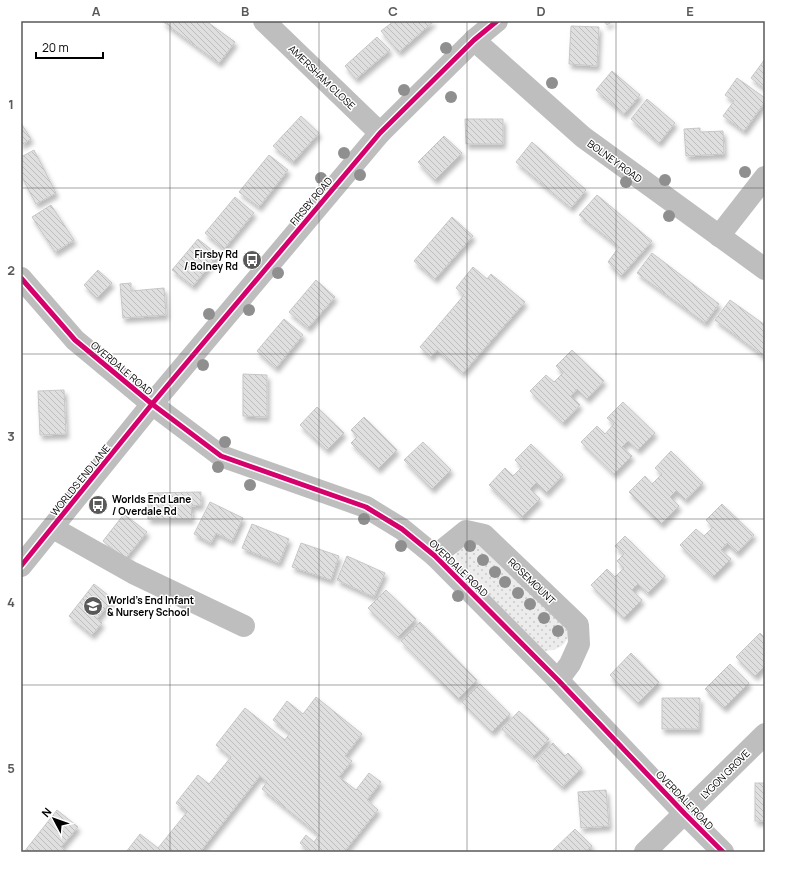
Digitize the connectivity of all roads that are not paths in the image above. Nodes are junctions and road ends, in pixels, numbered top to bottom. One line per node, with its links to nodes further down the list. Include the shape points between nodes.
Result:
1 (264, 21): 4 (street, AMERSHAM CLOSE)
2 (497, 21): 3 (street, FIRSBY ROAD)
3 (474, 40): 4 (street, FIRSBY ROAD); 6 (street, BOLNEY ROAD, via 583,137)
4 (380, 133): 9 (street, FIRSBY ROAD)
5 (765, 177): 6 (street)
6 (719, 236): 7 (street, BOLNEY ROAD)
7 (765, 269)
8 (21, 278): 9 (street, OVERDALE ROAD, via 75,340)
9 (152, 404): 10 (street, WORLDS END LANE); 11 (street, OVERDALE ROAD, via 221,456 366,508 402,529)
10 (53, 528): 12 (street, WORLDS END LANE); 13 (street, via 133,573)
11 (435, 556): 14 (street, OVERDALE ROAD); 14 (street, ROSEMOUNT, via 466,531 484,535 578,625 579,644 570,664)
12 (21, 566)
13 (244, 626)
14 (558, 680): 16 (street, OVERDALE ROAD)
15 (765, 734): 16 (street, LYGON GROVE)
16 (685, 814): 17 (street, LYGON GROVE); 18 (street, OVERDALE ROAD)
17 (645, 852)
18 (723, 852)

